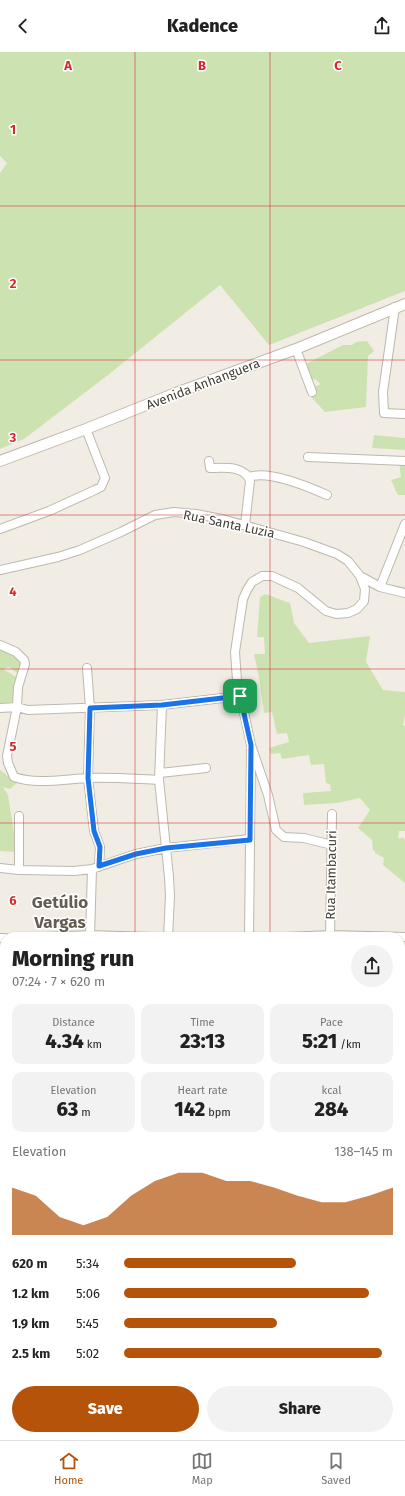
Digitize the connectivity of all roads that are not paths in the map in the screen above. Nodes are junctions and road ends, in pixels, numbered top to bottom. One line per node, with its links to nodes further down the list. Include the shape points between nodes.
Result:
1 (405, 304): 2 (street, Avenida Anhanguera)
2 (395, 308): 3 (street, Avenida Anhanguera); 5 (street, via 384,392 384,413)
3 (296, 349): 4 (street); 6 (street, Avenida Anhanguera)
4 (312, 392)
5 (405, 414)
6 (86, 429): 8 (street, Avenida Anhanguera); 15 (street, via 105,478 101,487)
7 (308, 457): 10 (street)
8 (0, 461)
9 (209, 461): 11 (street, via 210,468 238,470 245,472)
10 (405, 462)
11 (249, 477): 12 (street, via 256,474 289,481); 14 (street)
12 (327, 495)
13 (405, 524): 18 (street)
14 (245, 525): 16 (street, Rua Santa Luzia, via 196,514 174,512 155,515 93,546); 17 (street, Rua Santa Luzia, via 336,554 348,561)
15 (0, 530)
16 (0, 570)
17 (360, 576): 18 (street, Rua Santa Luzia); 22 (street, via 365,589 364,601 357,609 336,614 326,611 298,588 272,576 262,576 252,582 246,590 235,652)
18 (380, 587): 19 (street, Rua Santa Luzia)
19 (405, 593)
20 (0, 645): 24 (street, via 16,652 24,660)
21 (87, 668): 26 (street)
22 (240, 696): 23 (street); 27 (street)
23 (162, 705): 26 (street); 29 (street)
24 (17, 706): 25 (street); 26 (street, via 28,710); 30 (street, via 7,756 14,778)
25 (0, 708)
26 (90, 708): 30 (street)
27 (251, 745): 33 (street); 34 (street, via 268,795 276,830 284,837 304,838)
28 (206, 768): 29 (street)
29 (159, 776): 30 (street); 35 (street)
30 (88, 778): 37 (street, via 94,831 100,847)
31 (332, 814): 34 (street, Rua Itambacuri)
32 (19, 816): 38 (street)
33 (250, 840): 35 (street); 41 (street)
34 (332, 845): 42 (street, Rua Itambacuri)
35 (166, 848): 37 (street, via 136,854); 40 (street, via 170,896)
36 (0, 868): 38 (street)
37 (96, 868): 38 (street, via 74,871); 39 (street)
38 (19, 870)
39 (90, 932)
40 (168, 932)
41 (249, 932)
42 (330, 932)

